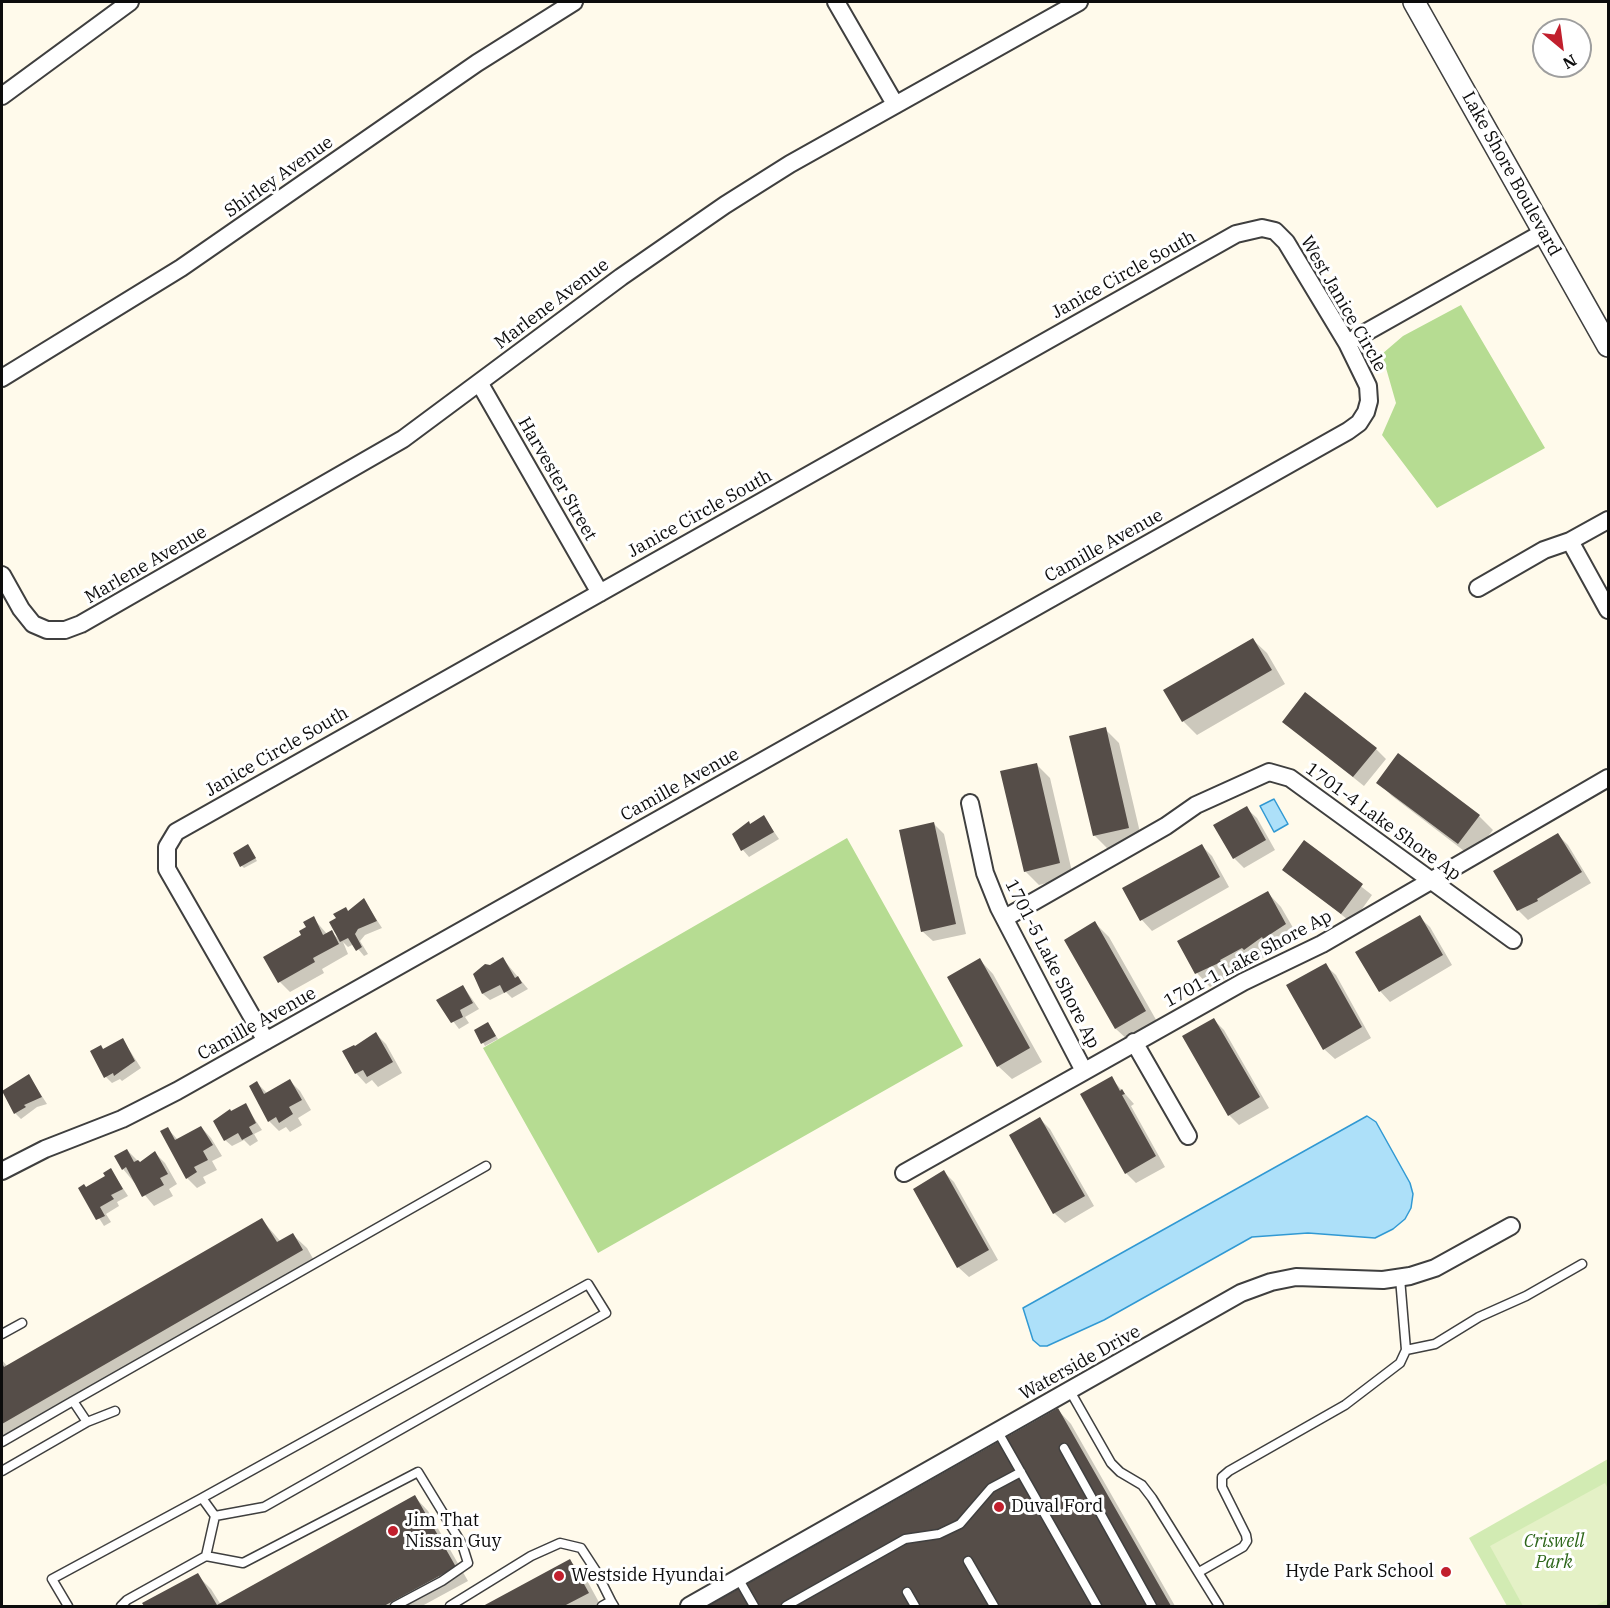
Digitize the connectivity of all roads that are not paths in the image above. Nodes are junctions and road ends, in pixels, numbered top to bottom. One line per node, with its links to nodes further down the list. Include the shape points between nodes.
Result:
1 (130, 2): 6 (street)
2 (574, 2): 12 (street, Shirley Avenue, via 477,63 181,268)
3 (836, 2): 7 (street)
4 (1079, 2): 7 (street, Marlene Avenue)
5 (1414, 2): 9 (street, Lake Shore Boulevard)
6 (2, 96)
7 (895, 104): 13 (street, Marlene Avenue, via 725,205 612,283)
8 (1262, 228): 10 (street, West Janice Circle, via 1275,231 1286,242); 19 (street, Janice Circle South, via 1236,234)
9 (1544, 232): 10 (street); 11 (street, Lake Shore Boulevard)
10 (1347, 343): 14 (street, West Janice Circle, via 1368,386)
11 (1608, 346)
12 (2, 378)
13 (480, 384): 17 (street, Marlene Avenue, via 344,475 81,624 65,630 47,630 33,624); 19 (street, Harvester Street)
14 (1365, 412): 26 (street, Camille Avenue, via 1348,431)
15 (1608, 520): 16 (street)
16 (1570, 541): 18 (street, via 1544,550); 20 (street)
17 (2, 575)
18 (1478, 588)
19 (600, 593): 26 (street, Janice Circle South, via 176,832 166,847 167,869)
20 (1608, 610)
21 (1608, 778): 23 (street, 1701-1 Lake Shore Ap)
22 (970, 803): 24 (street, 1701-5 Lake Shore Ap, via 985,873)
23 (1430, 881): 24 (street, 1701-4 Lake Shore Ap, via 1290,778 1269,772 1196,805); 25 (street, 1701-4 Lake Shore Ap); 27 (street, 1701-1 Lake Shore Ap, via 1322,944 1280,962)
24 (1005, 918): 28 (street, 1701-5 Lake Shore Ap)
25 (1513, 940)
26 (266, 1041): 31 (street, Camille Avenue, via 122,1119 45,1149)
27 (1134, 1042): 28 (street, 1701-1 Lake Shore Ap); 29 (street)
28 (1084, 1071): 32 (street, 1701-1 Lake Shore Ap)
29 (1188, 1137)
30 (486, 1166): 40 (lane)
31 (2, 1171)
32 (904, 1173)
33 (1511, 1226): 35 (street, Waterside Drive, via 1435,1268)
34 (1582, 1264): 38 (lane, via 1435,1344)
35 (1400, 1278): 38 (lane); 39 (street, Waterside Drive, via 1296,1276 1271,1281 1241,1293)
36 (22, 1323): 37 (lane)
37 (2, 1334)
38 (1406, 1350): 52 (lane, via 1400,1363 1354,1399 1222,1477 1222,1487 1247,1541)
39 (1070, 1391): 43 (street, Waterside Drive); 52 (lane, via 1111,1462 1152,1497)
40 (73, 1401): 42 (lane); 44 (lane)
41 (115, 1411): 42 (lane)
42 (87, 1422): 46 (lane)
43 (998, 1432): 47 (lane); 53 (street, Waterside Drive)
44 (2, 1442)
45 (1064, 1448): 67 (lane)
46 (2, 1471)
47 (1021, 1472): 63 (lane, via 992,1488 960,1524 939,1534 905,1539); 66 (lane)
48 (202, 1498): 49 (lane); 49 (lane, via 588,1284 606,1313 264,1507); 56 (lane, via 52,1579)
49 (215, 1516): 50 (lane)
50 (206, 1556): 57 (lane); 58 (lane, via 243,1563 418,1472 462,1544 468,1563)
51 (968, 1561): 65 (lane)
52 (1198, 1572): 68 (lane)
53 (738, 1578): 61 (street, Waterside Drive); 62 (lane)
54 (907, 1592): 64 (lane)
55 (613, 1604): 59 (lane, via 581,1548 560,1543 531,1556); 60 (lane)
56 (68, 1606)
57 (121, 1606)
58 (395, 1606)
59 (450, 1606)
60 (602, 1606)
61 (689, 1606)
62 (754, 1606)
63 (786, 1606)
64 (915, 1606)
65 (994, 1606)
66 (1097, 1606)
67 (1152, 1606)
68 (1219, 1606)

